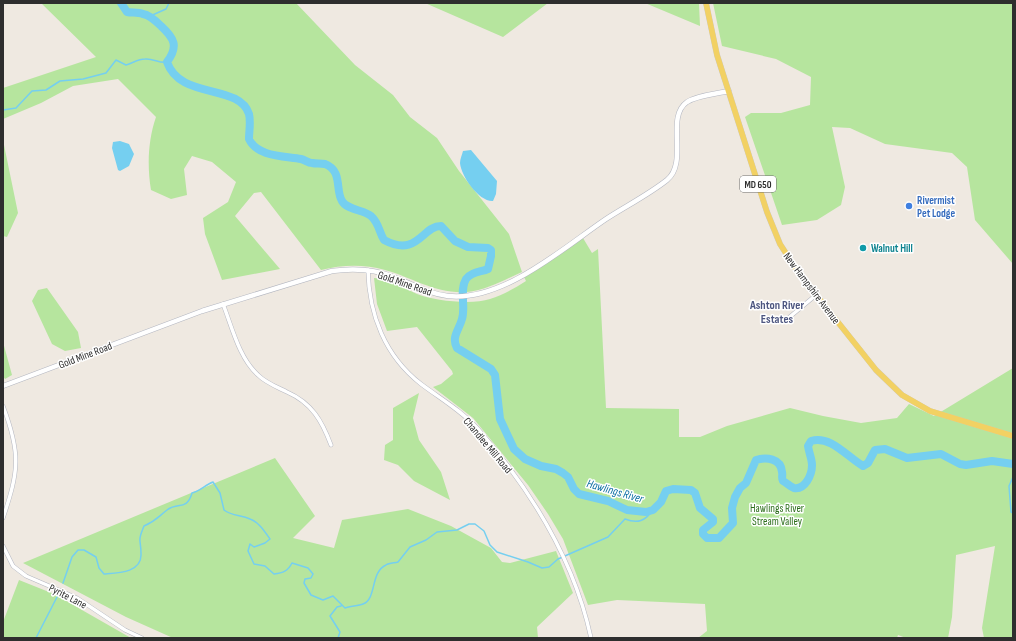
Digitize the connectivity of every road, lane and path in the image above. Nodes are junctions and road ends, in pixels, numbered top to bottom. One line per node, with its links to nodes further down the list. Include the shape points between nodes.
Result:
1 (706, 3): 2 (main road, New Hampshire Avenue / MD 650, via 713,42)
2 (729, 91): 3 (street, Gold Mine Road, via 692,100 682,108 678,120 676,167 673,175 522,275 491,290 455,296 433,293 394,277); 4 (main road, New Hampshire Avenue / MD 650, via 773,228 788,257)
3 (368, 270): 5 (street, Gold Mine Road, via 332,271); 14 (street, Chandlee Mill Road, via 374,315 392,353 416,380 460,412 481,432 536,506 565,560)
4 (816, 295): 6 (street); 9 (main road, New Hampshire Avenue / MD 650, via 879,373 909,400 939,414)
5 (223, 304): 7 (street, Gold Mine Road); 10 (street, via 252,369 268,383 296,396 309,406 321,420)
6 (786, 320)
7 (3, 386)
8 (3, 406): 11 (street, via 15,444 17,464 15,481)
9 (1013, 436)
10 (331, 445)
11 (3, 518)
12 (3, 546): 13 (street, Pyrite Lane, via 14,566 26,576 77,598 124,630)
13 (142, 638)
14 (591, 638)

